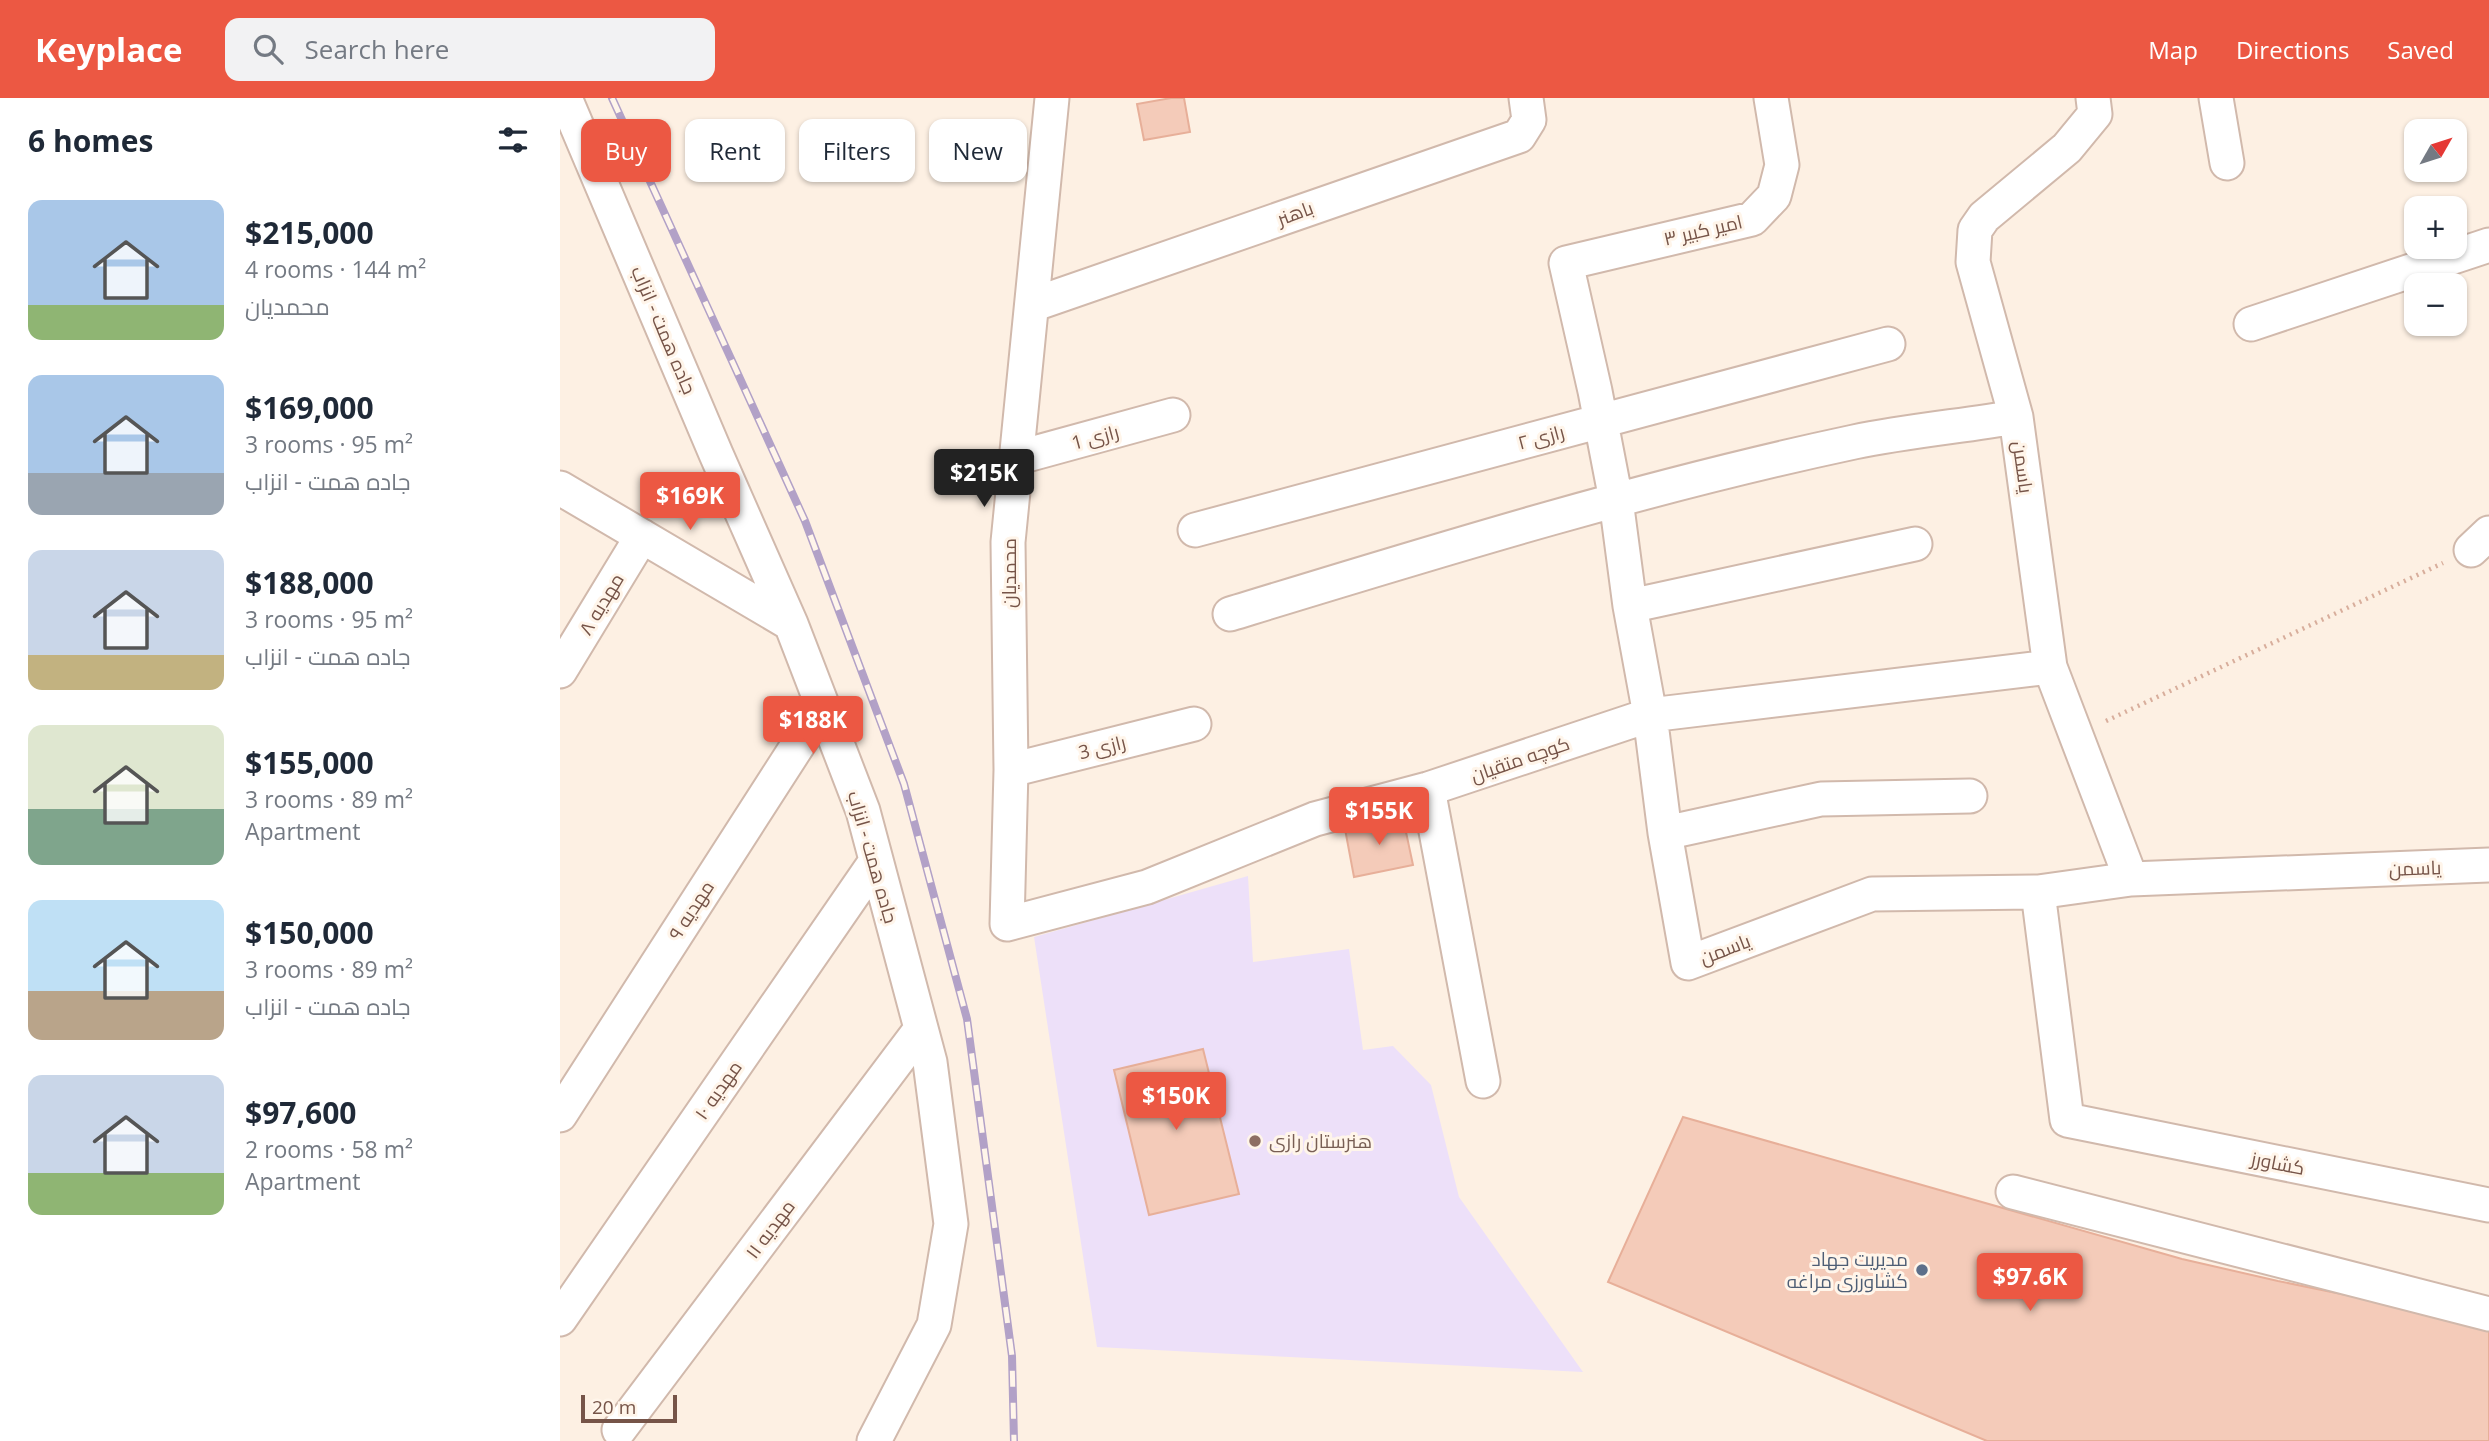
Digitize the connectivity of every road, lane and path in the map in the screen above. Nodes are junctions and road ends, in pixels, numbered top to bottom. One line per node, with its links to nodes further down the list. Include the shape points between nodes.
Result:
1 (565, 98): 24 (street, جاده همت - انزاب)
2 (1052, 98): 9 (street, محمدیان)
3 (1526, 98): 9 (street, باهنر, via 1529,120 1519,136)
4 (1771, 98): 14 (street, امیر کبیر ۳, via 1782,165 1774,196 1752,219 1566,263)
5 (2093, 98): 13 (street, یاسمن, via 2095,114 2080,134 1984,217 1975,230 1973,262)
6 (2216, 98): 7 (street)
7 (2227, 163)
8 (2489, 245): 10 (street)
9 (1032, 305): 15 (street, محمدیان)
10 (2251, 324)
11 (1888, 344): 14 (street, رازی ۲)
12 (1173, 415): 15 (street, رازی 1)
13 (2016, 417): 17 (street, via 1856,442); 25 (street, یاسمن)
14 (1601, 421): 17 (street); 18 (street, رازی ۲)
15 (1016, 458): 31 (street, محمدیان, via 1008,542)
16 (560, 488): 19 (street)
17 (1616, 500): 22 (street); 23 (street)
18 (1195, 530)
19 (642, 536): 24 (street); 26 (street, مهدیه ۸)
20 (2480, 541): 30 (path)
21 (1914, 544): 22 (street)
22 (1630, 606): 28 (street)
23 (1230, 614)
24 (791, 624): 27 (street, جاده همت - انزاب)
25 (2050, 667): 28 (street, کوچه متقیان); 30 (street, یاسمن)
26 (560, 671)
27 (823, 706): 35 (street, جاده همت - انزاب, via 863,811); 42 (street, مهدیه ۹)
28 (1650, 715): 32 (street, کوچه متقیان); 34 (street)
29 (1194, 724): 31 (street, رازی 3)
30 (2077, 735): 37 (street, یاسمن)
31 (1011, 770): 39 (street, محمدیان)
32 (1428, 789): 39 (street, کوچه متقیان, via 1315,819 1147,887); 41 (street)
33 (1970, 796): 34 (street, via 1821,799)
34 (1665, 833): 38 (street, یاسمن, via 1688,963 1872,894)
35 (876, 861): 40 (street, جاده همت - انزاب); 46 (street, مهدیه ۱۰)
36 (2489, 866): 37 (street, یاسمن)
37 (2132, 879): 38 (street, یاسمن)
38 (2038, 892): 44 (street, کشاورز, via 2067,1120)
39 (1007, 924)
40 (921, 1029): 47 (street, مهدیه ۱۱); 48 (street, جاده همت - انزاب, via 930,1062 951,1224 934,1325)
41 (1483, 1081)
42 (560, 1115)
43 (2013, 1192): 45 (street)
44 (2489, 1205)
45 (2489, 1314)
46 (560, 1319)
47 (619, 1430)
48 (874, 1441)

